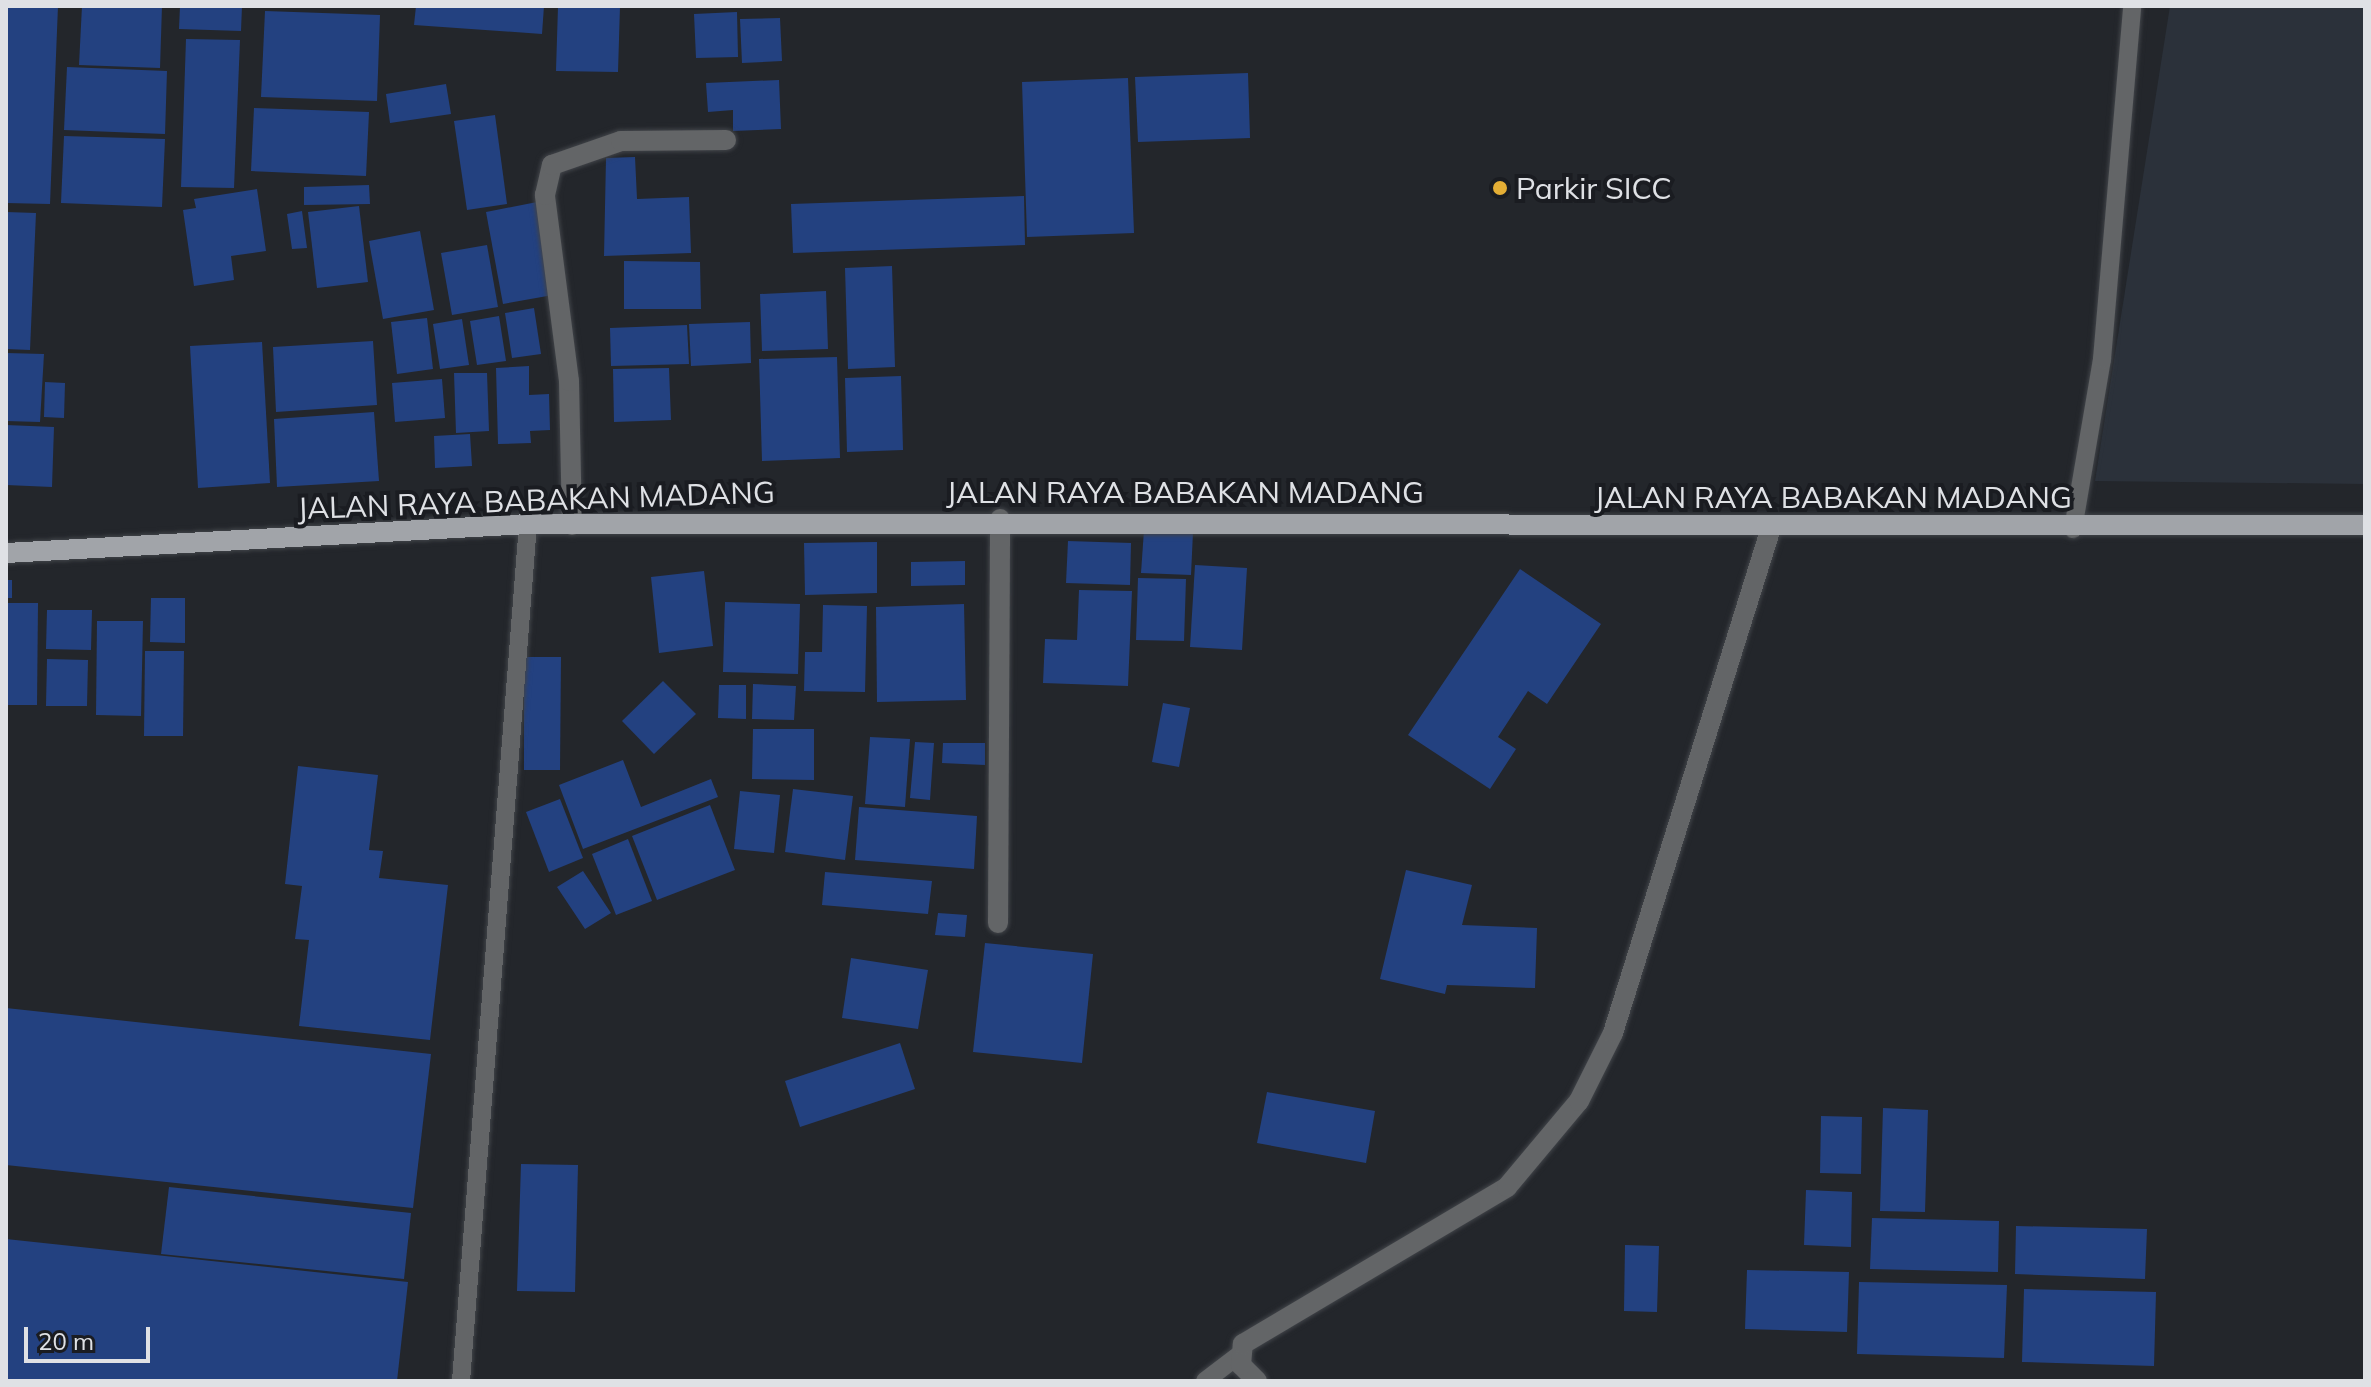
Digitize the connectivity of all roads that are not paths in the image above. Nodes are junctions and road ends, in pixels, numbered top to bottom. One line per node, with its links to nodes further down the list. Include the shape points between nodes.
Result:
1 (2132, 6): 8 (lane, via 2102,359)
2 (726, 140): 5 (street, via 621,141 552,165 545,195 569,381)
3 (1000, 519): 5 (main road, JALAN RAYA BABAKAN MADANG); 7 (main road, JALAN RAYA BABAKAN MADANG); 10 (street)
4 (528, 524): 5 (main road, JALAN RAYA BABAKAN MADANG); 9 (main road, JALAN RAYA BABAKAN MADANG); 12 (lane)
5 (572, 525)
6 (2365, 525): 8 (main road, JALAN RAYA BABAKAN MADANG)
7 (1771, 528): 8 (main road, JALAN RAYA BABAKAN MADANG); 11 (street, via 1613,1033 1579,1101 1507,1187 1252,1337)
8 (2073, 529)
9 (6, 553)
10 (998, 923)
11 (1239, 1355): 13 (lane); 14 (street)
12 (461, 1381)
13 (1205, 1381)
14 (1257, 1381)

